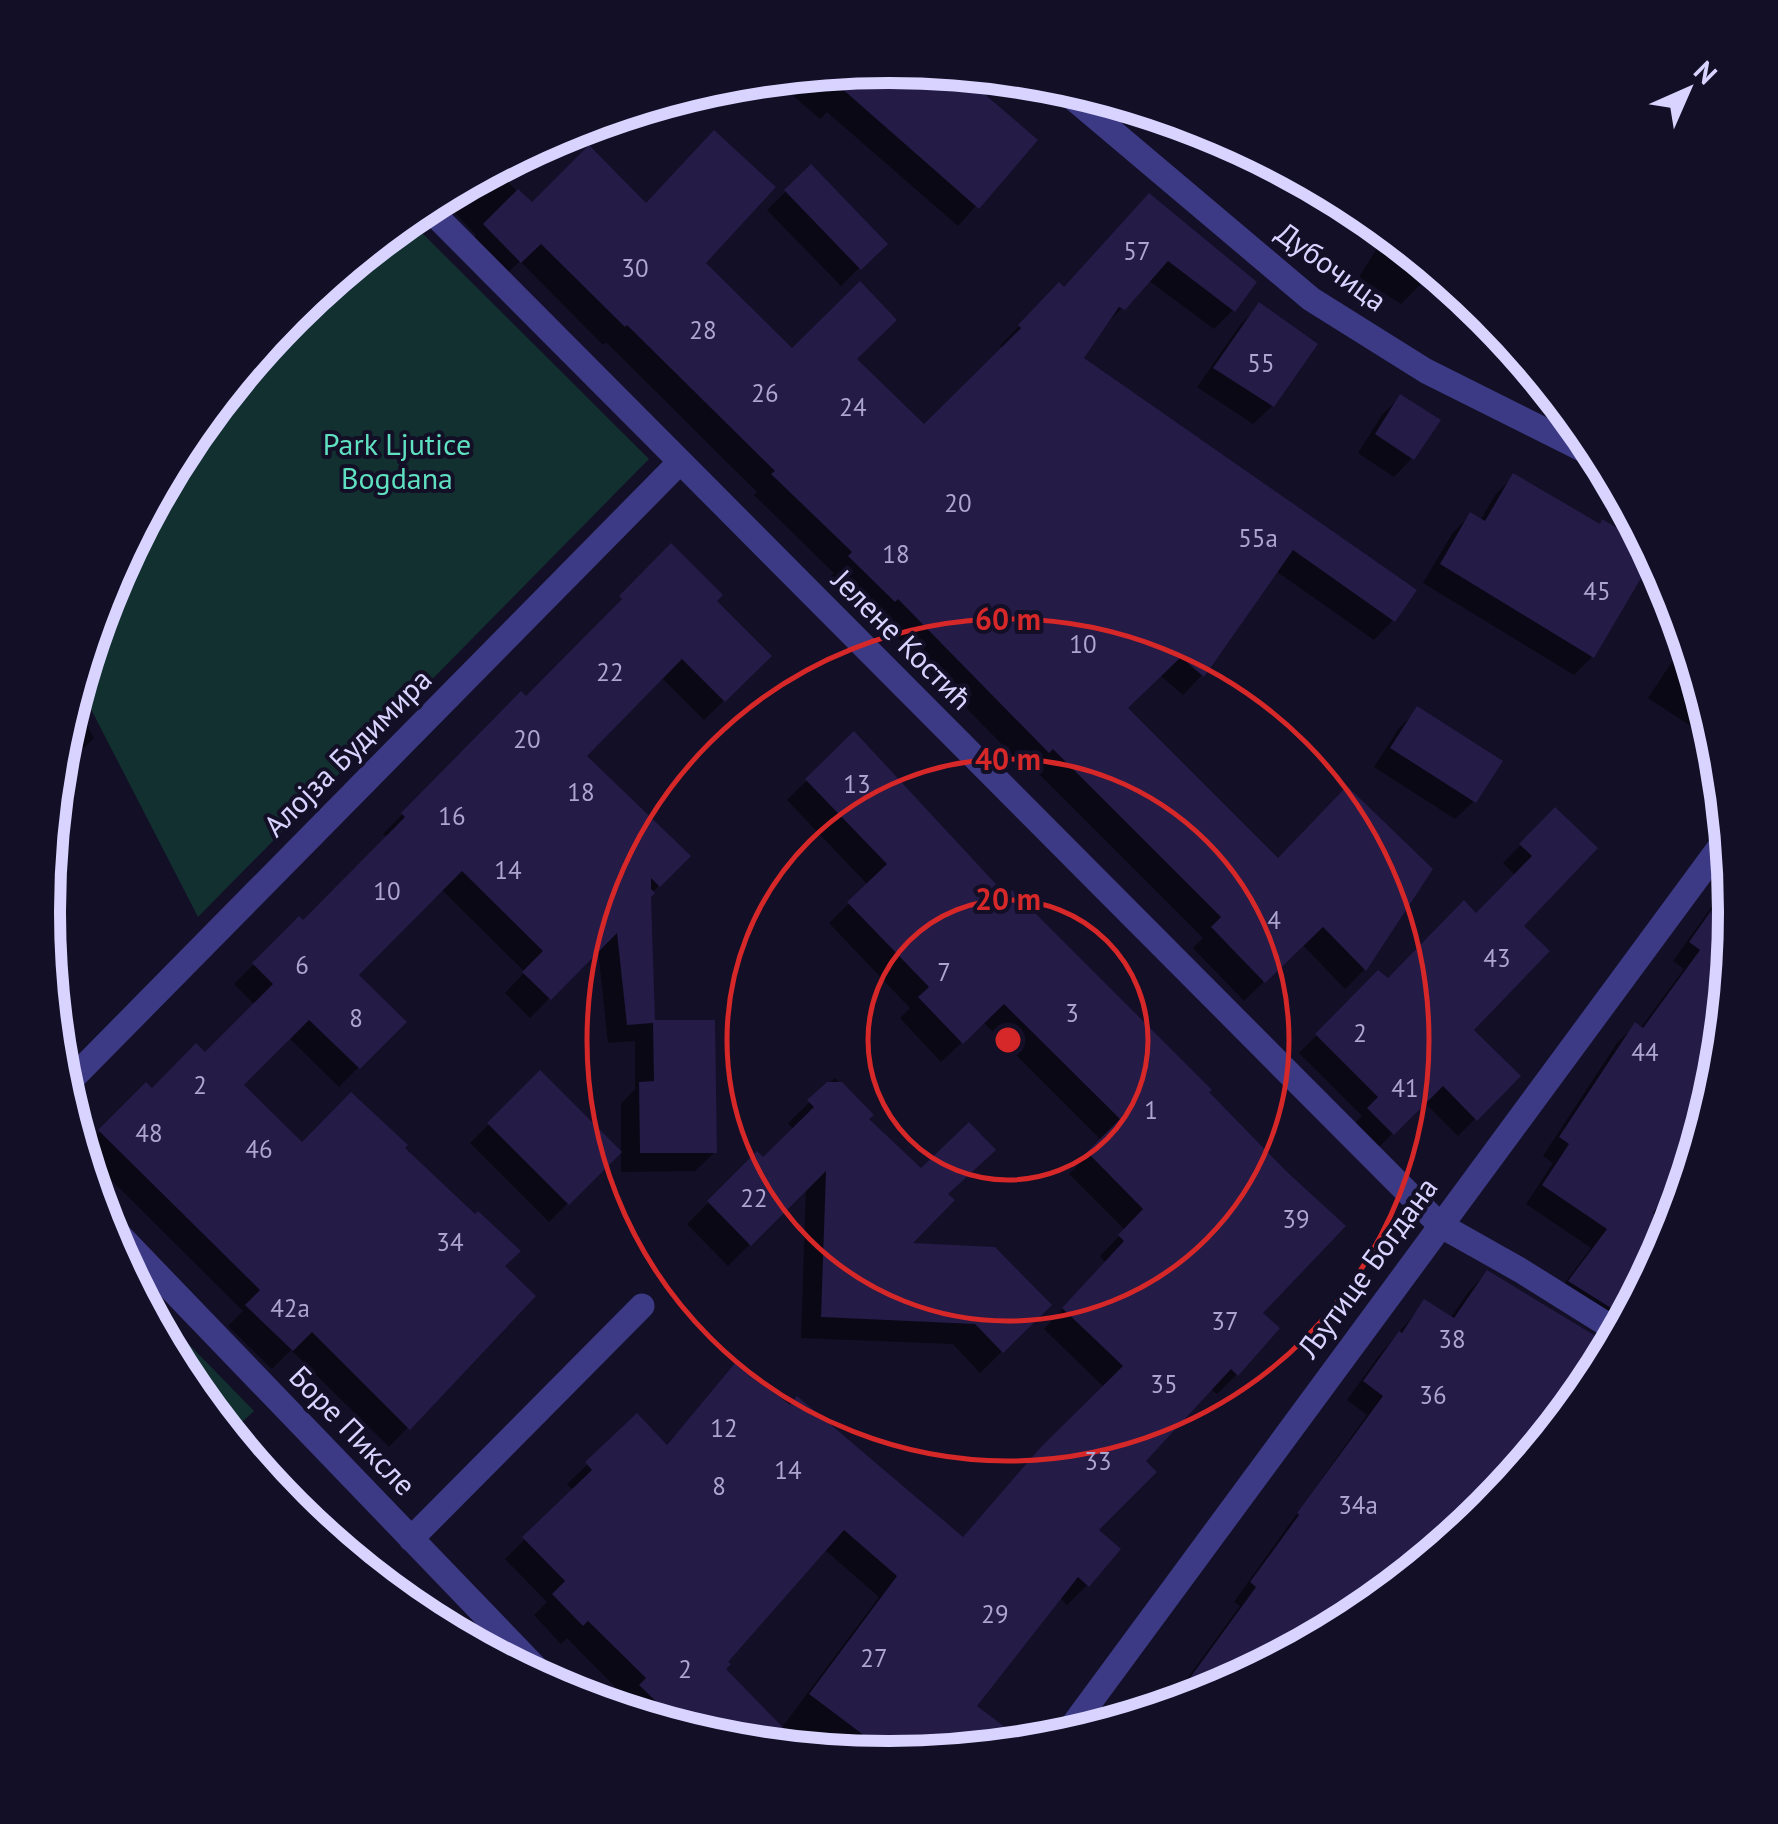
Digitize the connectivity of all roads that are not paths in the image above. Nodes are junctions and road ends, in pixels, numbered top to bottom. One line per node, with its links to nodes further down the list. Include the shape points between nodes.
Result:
1 (1083, 106): 3 (street, Дубочица, via 1311,299 1426,372)
2 (437, 217): 4 (street, Јелене Костић)
3 (1574, 445)
4 (680, 463): 6 (street, Алојза Будимира); 7 (street, Јелене Костић)
5 (1716, 853): 7 (street, Љутице Богдана)
6 (76, 1075)
7 (1440, 1225): 10 (street, Јелене Костић); 13 (street, Љутице Богдана)
8 (131, 1247): 11 (street, Боре Пиксле)
9 (642, 1306): 11 (street)
10 (1608, 1325)
11 (411, 1539): 12 (street, Боре Пиксле)
12 (526, 1658)
13 (1077, 1719)

